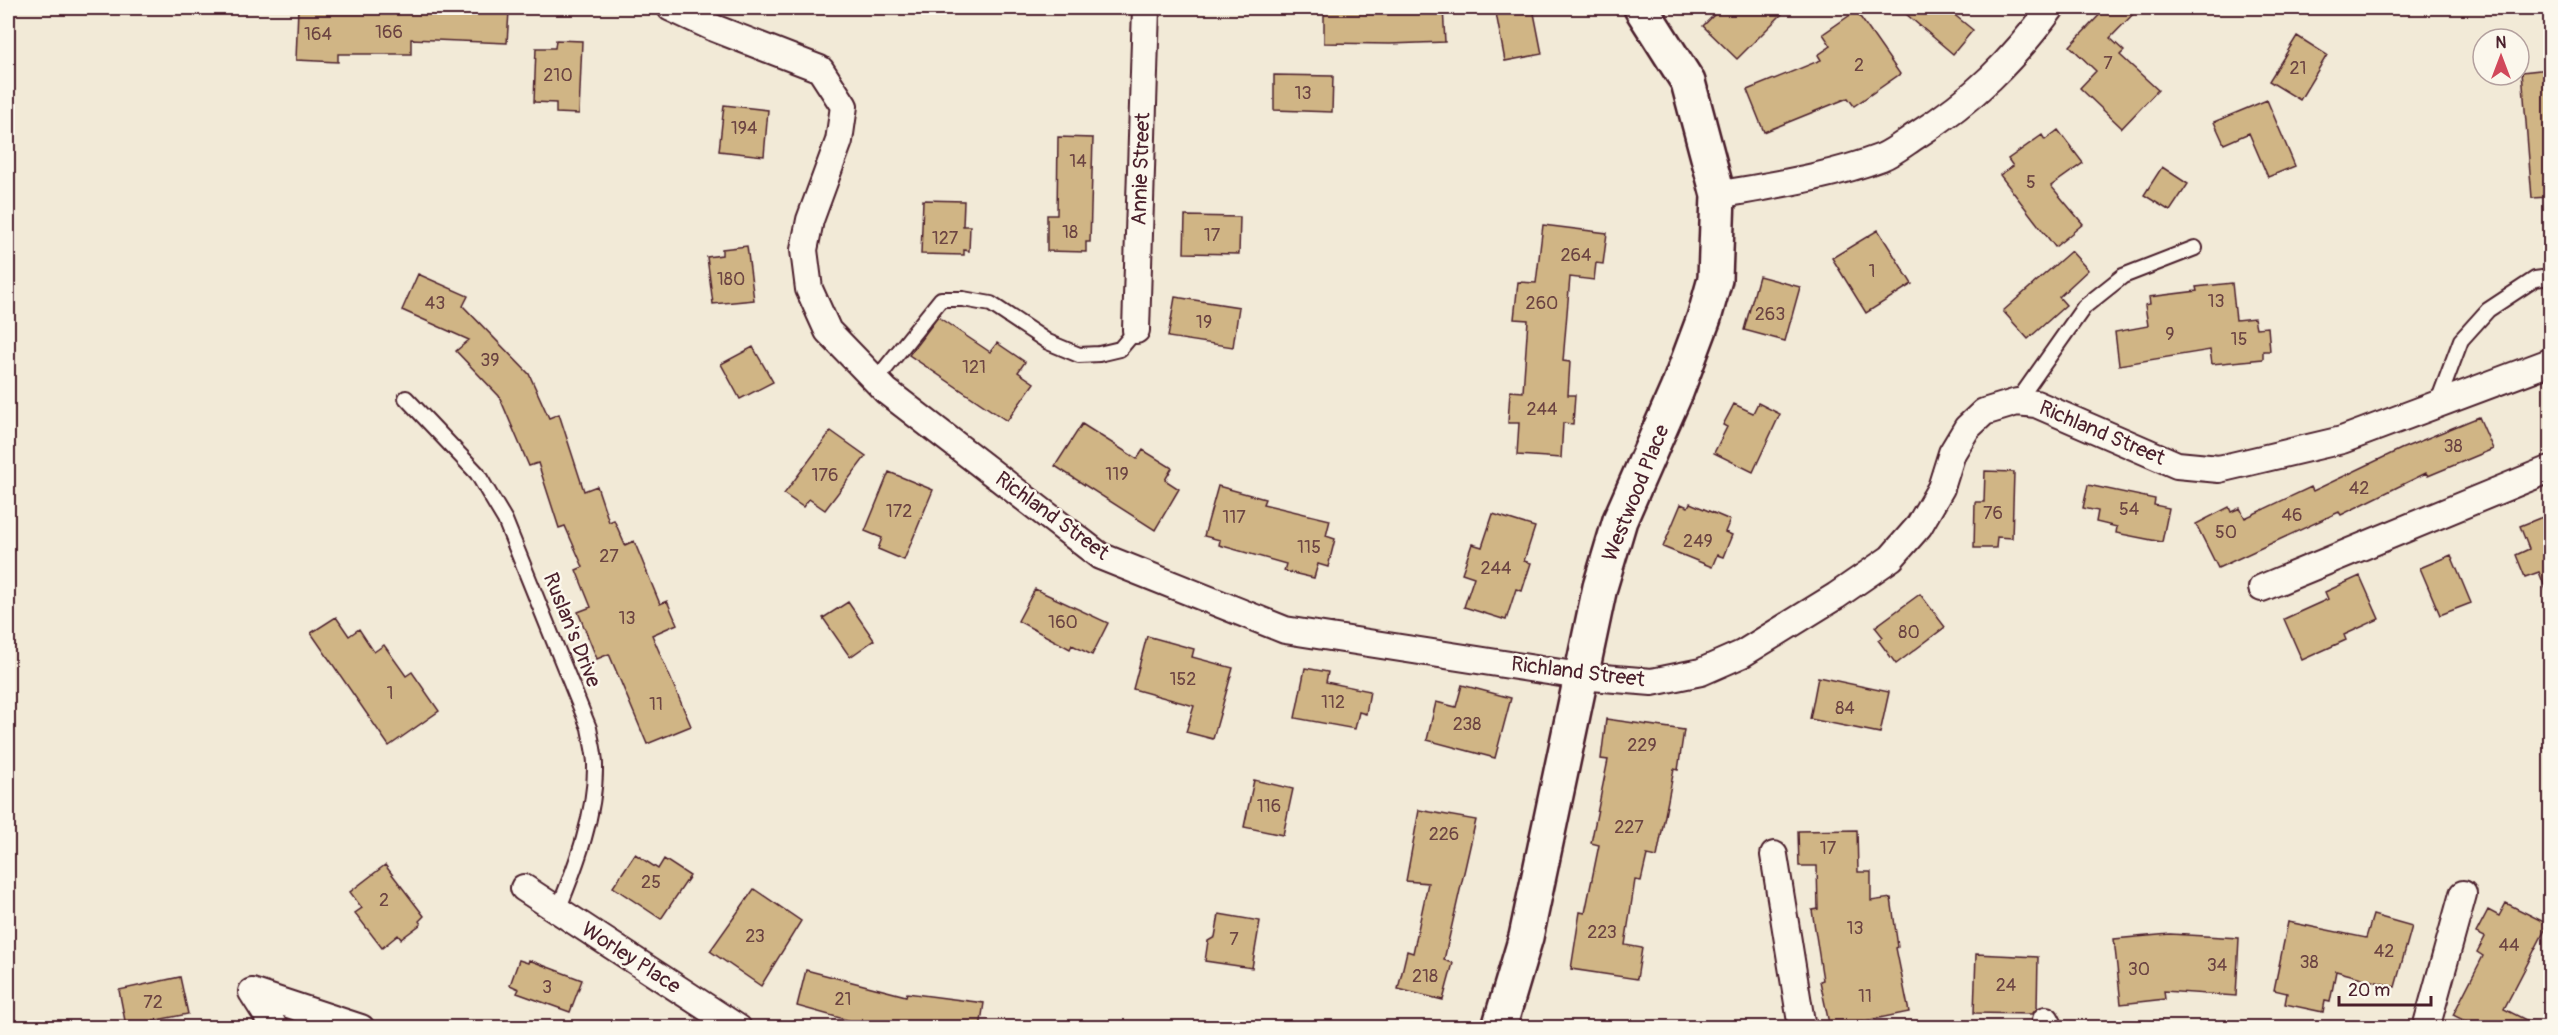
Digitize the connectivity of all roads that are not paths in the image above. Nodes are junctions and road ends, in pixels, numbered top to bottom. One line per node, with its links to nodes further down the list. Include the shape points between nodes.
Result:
1 (671, 8): 10 (street, Richland Street, via 820,69 844,106 839,141 810,220 804,250 809,289 828,331)
2 (1146, 8): 8 (street, Annie Street)
3 (1641, 8): 5 (street, Westwood Place, via 1688,82)
4 (2051, 8): 5 (street, via 2022,47 1981,89 1942,120 1885,156 1820,177)
5 (1718, 195): 16 (street, Westwood Place, via 1715,279 1704,318 1620,520)
6 (2195, 248): 12 (lane, via 2123,276 2084,307)
7 (2550, 277): 13 (lane, via 2535,279 2488,310 2461,340)
8 (1136, 330): 10 (lane, via 1120,349 1078,355 1048,342 991,304 941,299)
9 (2550, 362): 13 (street, Richland Street)
10 (876, 380): 16 (street, Richland Street, via 1100,556 1285,630)
11 (406, 398): 20 (lane, Ruslan's Drive, via 477,473 505,520 589,728 595,765 592,802)
12 (2017, 402): 13 (street, Richland Street, via 2036,404 2177,465 2219,469 2342,440); 16 (street, Richland Street, via 1984,412 1967,428 1952,453 1941,488 1919,526 1891,558 1836,596 1742,654 1701,672 1652,682)
13 (2437, 404)
14 (2550, 469): 15 (street)
15 (2262, 588)
16 (1580, 676): 24 (street, Westwood Place, via 1526,937)
17 (1774, 855): 25 (street)
18 (524, 888): 20 (street, Worley Place)
19 (2463, 894): 26 (street)
20 (558, 910): 23 (street, Worley Place)
21 (275, 1028): 22 (street, via 252,992)
22 (361, 1028)
23 (738, 1028)
24 (1499, 1028)
25 (1802, 1028)
26 (2426, 1028)

